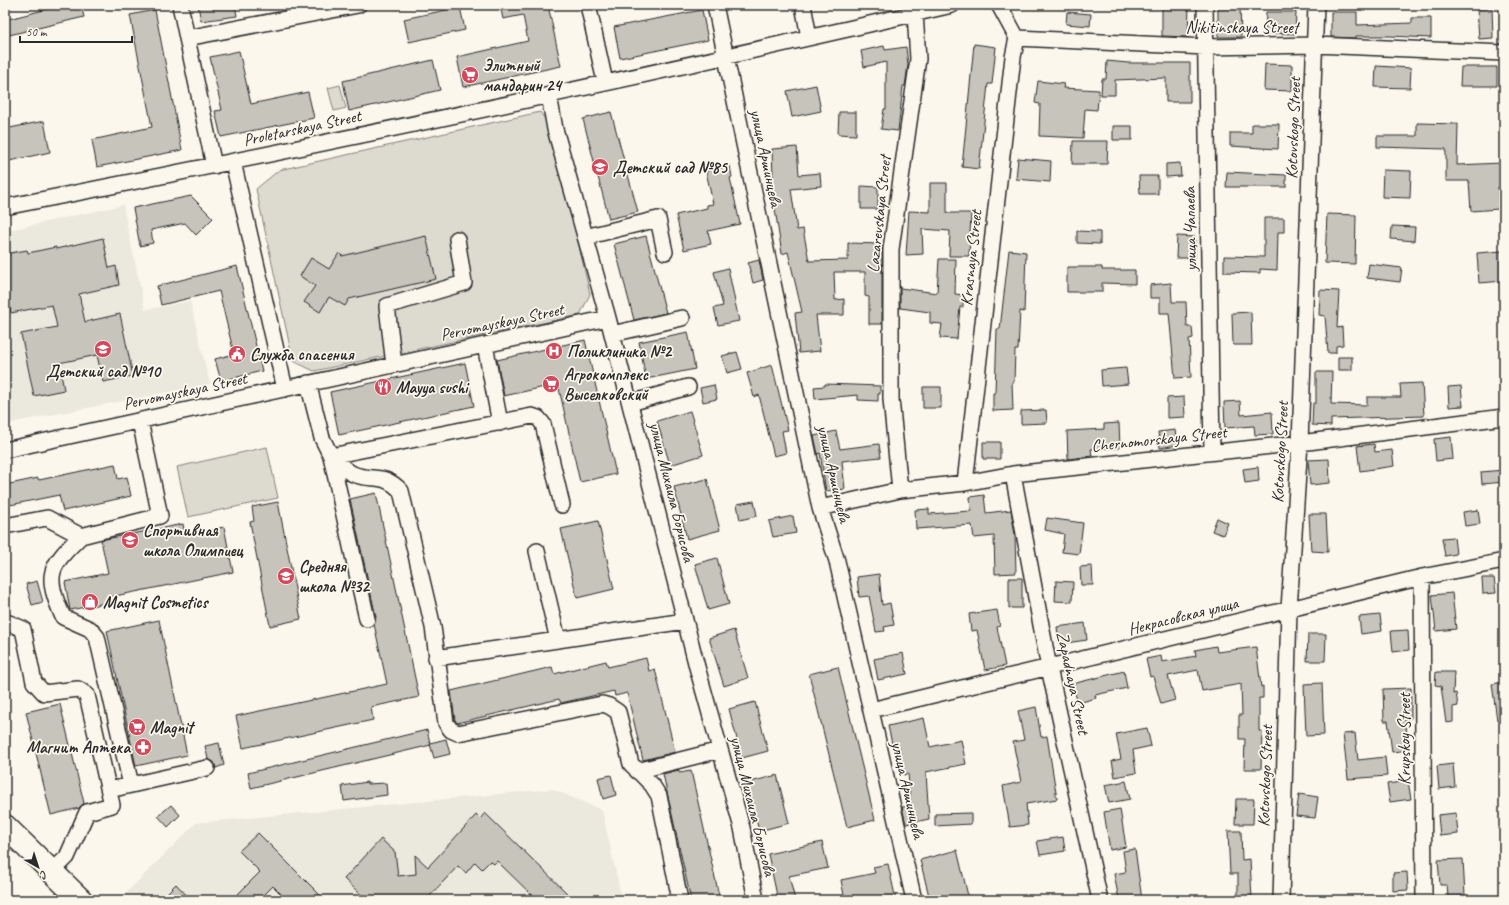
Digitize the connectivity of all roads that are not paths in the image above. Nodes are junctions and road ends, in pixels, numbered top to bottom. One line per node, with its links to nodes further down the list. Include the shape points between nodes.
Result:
1 (180, 5): 13 (street)
2 (358, 5): 13 (street)
3 (588, 5): 19 (street)
4 (715, 5): 18 (street, улица Аршинцева)
5 (803, 5): 12 (street)
6 (952, 5): 11 (street)
7 (999, 5): 14 (street)
8 (1205, 5): 16 (street, улица Чапаева)
9 (1316, 5): 15 (street, Kotovskogo Street)
10 (890, 12): 11 (street); 12 (street)
11 (915, 13): 45 (street, Lazarevskaya Street, via 918,59 891,249 891,399)
12 (809, 37): 18 (street)
13 (187, 38): 22 (street)
14 (1017, 38): 16 (street, Nikitinskaya Street); 44 (street, Krasnaya Street)
15 (1315, 45): 16 (street, Nikitinskaya Street); 17 (street, Nikitinskaya Street); 39 (street, Kotovskogo Street)
16 (1206, 47): 41 (street, улица Чапаева)
17 (1504, 53)
18 (726, 55): 19 (street); 47 (street, улица Аршинцева)
19 (605, 82): 20 (street, Proletarskaya Street)
20 (548, 95): 21 (street, Proletarskaya Street); 24 (street, улица Михаила Борисова)
21 (233, 162): 22 (street, Proletarskaya Street); 34 (street)
22 (214, 166): 23 (street, Proletarskaya Street)
23 (5, 206)
24 (585, 237): 26 (street, via 658,219); 27 (street, улица Михаила Борисова)
25 (457, 239): 31 (street, via 464,283 387,306)
26 (665, 252)
27 (608, 318): 29 (street, улица Михаила Борисова); 30 (street, Pervomayskaya Street)
28 (682, 318): 29 (street)
29 (612, 334): 35 (street, улица Михаила Борисова)
30 (485, 345): 31 (street, Pervomayskaya Street); 38 (street)
31 (394, 365): 32 (street, Pervomayskaya Street)
32 (308, 384): 34 (street, Pervomayskaya Street); 42 (street, via 322,438)
33 (688, 388): 35 (street)
34 (285, 389): 37 (street, Pervomayskaya Street)
35 (630, 403): 55 (street, улица Михаила Борисова)
36 (1504, 417): 39 (street, Chernomorskaya Street)
37 (140, 421): 40 (street, Pervomayskaya Street); 49 (street, via 160,516)
38 (500, 423): 42 (street); 46 (street, via 532,416 543,424)
39 (1300, 443): 41 (street, Chernomorskaya Street); 53 (street, Kotovskogo Street)
40 (5, 450)
41 (1212, 452): 43 (street, Chernomorskaya Street)
42 (331, 456): 54 (street); 58 (street, via 344,469 354,474 384,478 393,482 401,491 433,627)
43 (1013, 474): 44 (street, Chernomorskaya Street); 59 (street, Zapadnaya Street)
44 (965, 483): 45 (street, Chernomorskaya Street)
45 (900, 490): 47 (street, Chernomorskaya Street)
46 (562, 505)
47 (820, 508): 60 (street, улица Аршинцева, via 837,561)
48 (5, 526): 49 (street, via 47,518)
49 (81, 536): 64 (street, via 61,556 53,567 51,576 63,617 90,629 97,637)
50 (537, 551): 57 (street)
51 (1504, 561): 52 (street, Некрасовская улица)
52 (1422, 577): 53 (street, Некрасовская улица); 74 (street, Krupskoy Street)
53 (1289, 609): 59 (street, Некрасовская улица); 73 (street, Kotovskogo Street)
54 (367, 619)
55 (685, 621): 57 (street); 61 (street, улица Михаила Борисова)
56 (5, 624): 65 (street, via 23,628 34,682 44,693 78,689 87,694)
57 (558, 640): 58 (street)
58 (436, 658): 63 (street, via 446,723 451,730 458,733 602,704 618,712 631,764)
59 (1049, 668): 60 (street, Некрасовская улица); 72 (street, Zapadnaya Street)
60 (871, 710): 71 (street, улица Аршинцева)
61 (720, 750): 63 (street); 70 (street, улица Михаила Борисова, via 742,828)
62 (207, 768): 64 (street)
63 (638, 771): 69 (street, via 659,796)
64 (131, 785): 65 (street)
65 (109, 790): 67 (street, via 112,805 87,812 67,857)
66 (5, 826): 67 (highway)
67 (52, 872): 68 (highway)
68 (81, 900)
69 (680, 900)
70 (756, 900)
71 (914, 900)
72 (1100, 900)
73 (1280, 900)
74 (1424, 900)

